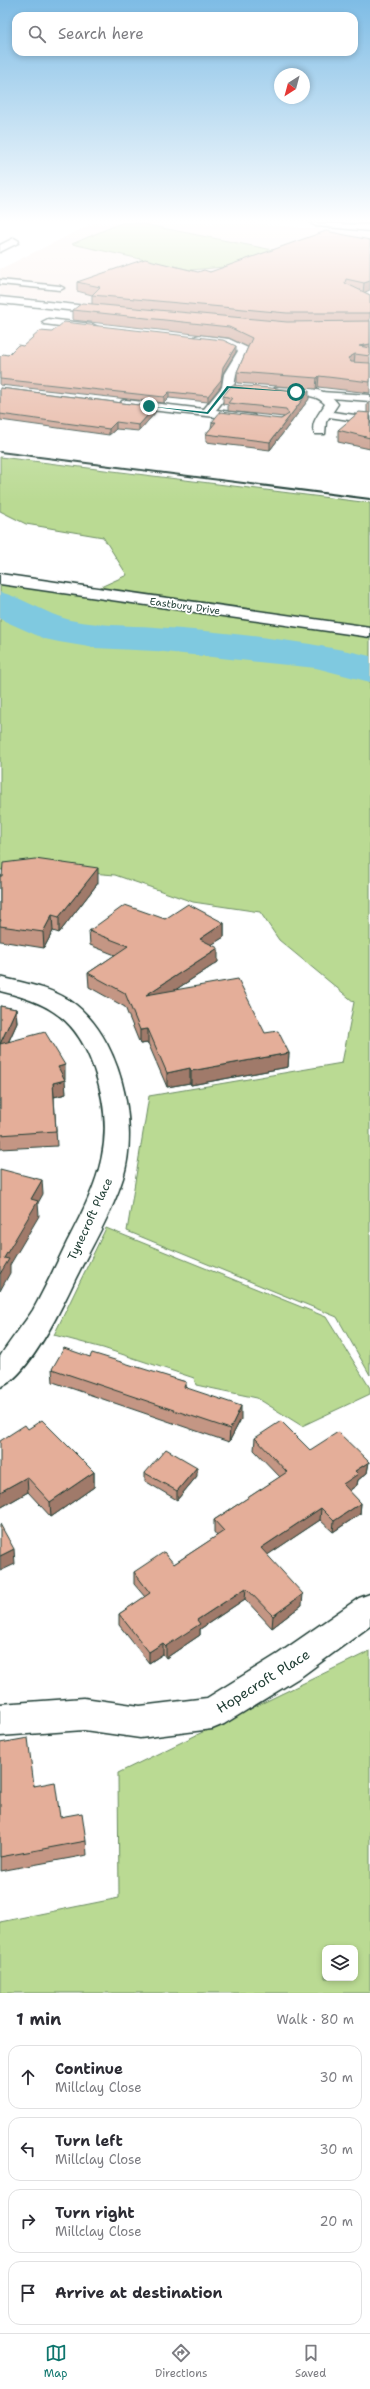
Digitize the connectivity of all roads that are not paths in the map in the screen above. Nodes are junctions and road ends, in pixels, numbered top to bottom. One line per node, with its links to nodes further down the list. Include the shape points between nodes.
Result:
1 (48, 322): 2 (street)
2 (104, 328)
3 (188, 337): 4 (street, via 225,341 244,349 243,355 230,374)
4 (228, 387): 5 (street); 12 (street)
5 (243, 388)
6 (266, 390): 7 (street)
7 (320, 395): 8 (lane); 11 (street, via 329,400)
8 (370, 398)
9 (116, 402): 12 (street)
10 (355, 407): 11 (lane)
11 (328, 409): 14 (lane); 15 (street, via 320,422)
12 (208, 413): 13 (street)
13 (260, 419)
14 (370, 420)
15 (320, 431)
16 (0, 579): 17 (street, Eastbury Drive)
17 (370, 632)
18 (0, 984): 19 (street, Tynecroft Place, via 28,991 61,1005 84,1025 99,1050 111,1084 117,1127 113,1168 96,1211 28,1339)
19 (0, 1376)
20 (370, 1608): 21 (street, Hopecroft Place, via 290,1665 212,1713 140,1722 84,1714)
21 (0, 1720)

